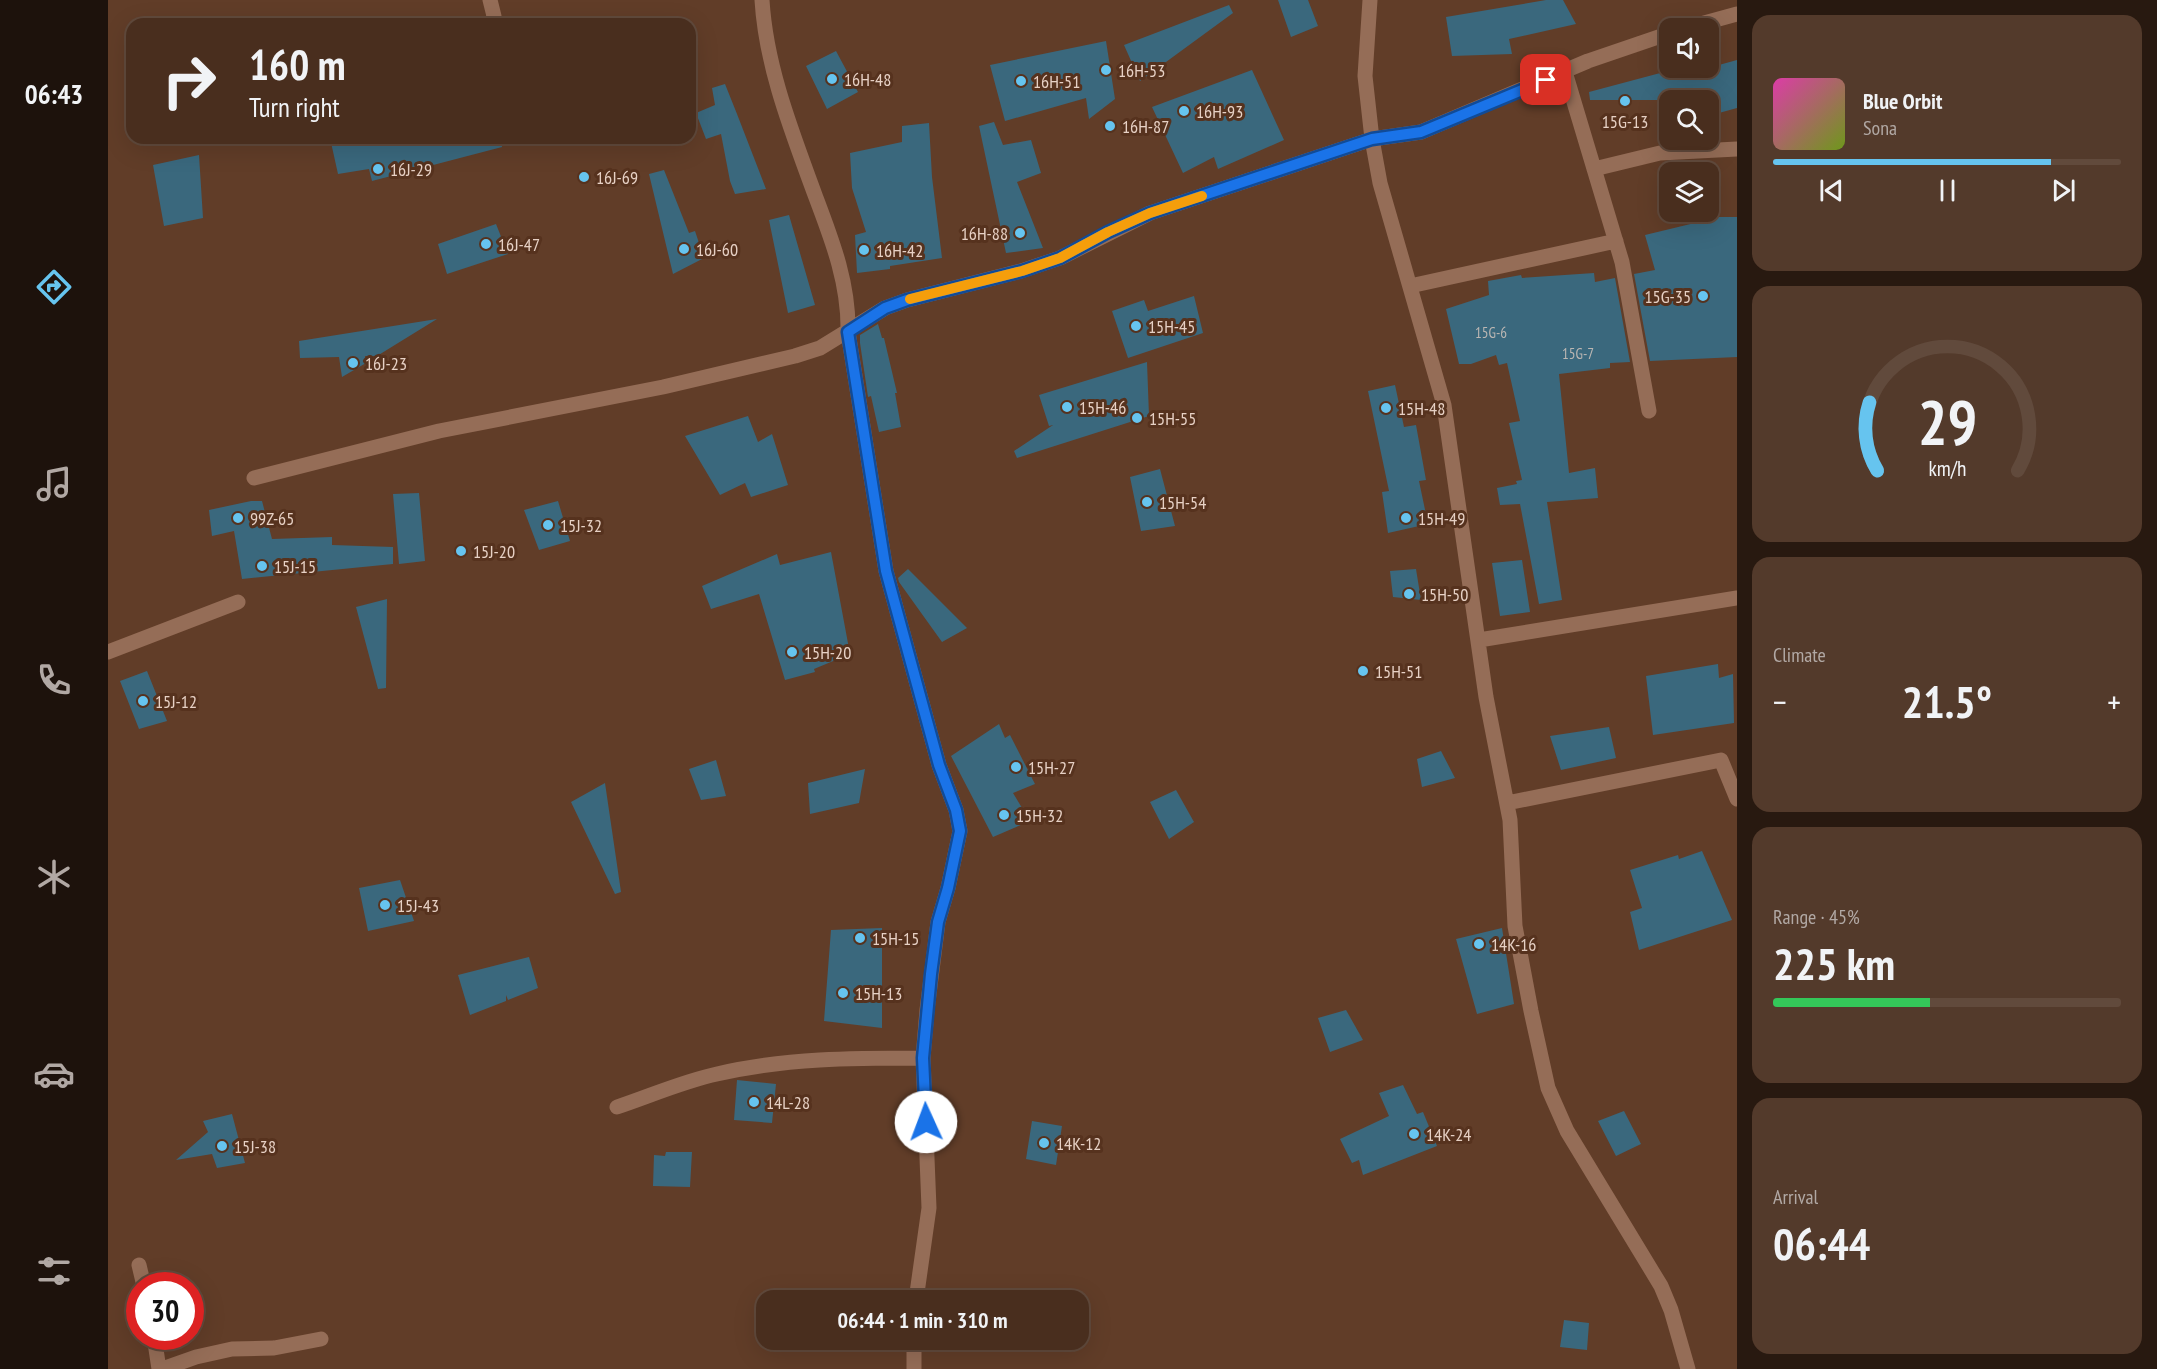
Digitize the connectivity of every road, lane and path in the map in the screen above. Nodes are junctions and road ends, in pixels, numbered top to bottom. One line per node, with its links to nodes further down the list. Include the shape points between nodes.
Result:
1 (490, 0): 5 (street)
2 (762, 0): 14 (street, via 763,23 786,116 845,283)
3 (1370, 0): 9 (street, via 1365,76)
4 (1737, 14): 6 (street)
5 (493, 18)
6 (1719, 19)
7 (1659, 36): 8 (street)
8 (1565, 72): 9 (street, via 1421,132); 11 (street)
9 (1372, 139): 13 (street, via 1380,183); 14 (street, via 1150,213 1060,258 885,308)
10 (1737, 148): 11 (street, via 1660,153)
11 (1594, 169): 12 (street)
12 (1616, 241): 13 (street); 15 (street)
13 (1410, 286): 19 (street, via 1444,405)
14 (848, 332): 16 (street, via 820,348 795,356 663,387 439,431); 23 (street, via 886,571 960,831 938,922)
15 (1649, 411)
16 (254, 478)
17 (1737, 598): 19 (street)
18 (238, 602): 20 (street)
19 (1479, 640): 22 (street)
20 (108, 652)
21 (1737, 799): 22 (street, via 1721,760)
22 (1507, 803): 33 (street, via 1515,926 1548,1088 1567,1131 1661,1286)
23 (923, 1058): 24 (street, via 785,1062 717,1074); 27 (street, via 929,1208)
24 (617, 1107)
25 (139, 1265): 26 (street)
26 (141, 1272)
27 (917, 1290)
28 (321, 1339): 31 (street, via 274,1348 232,1349)
29 (157, 1350): 31 (street)
30 (914, 1350): 32 (street)
31 (161, 1369)
32 (914, 1369)
33 (1688, 1369)

